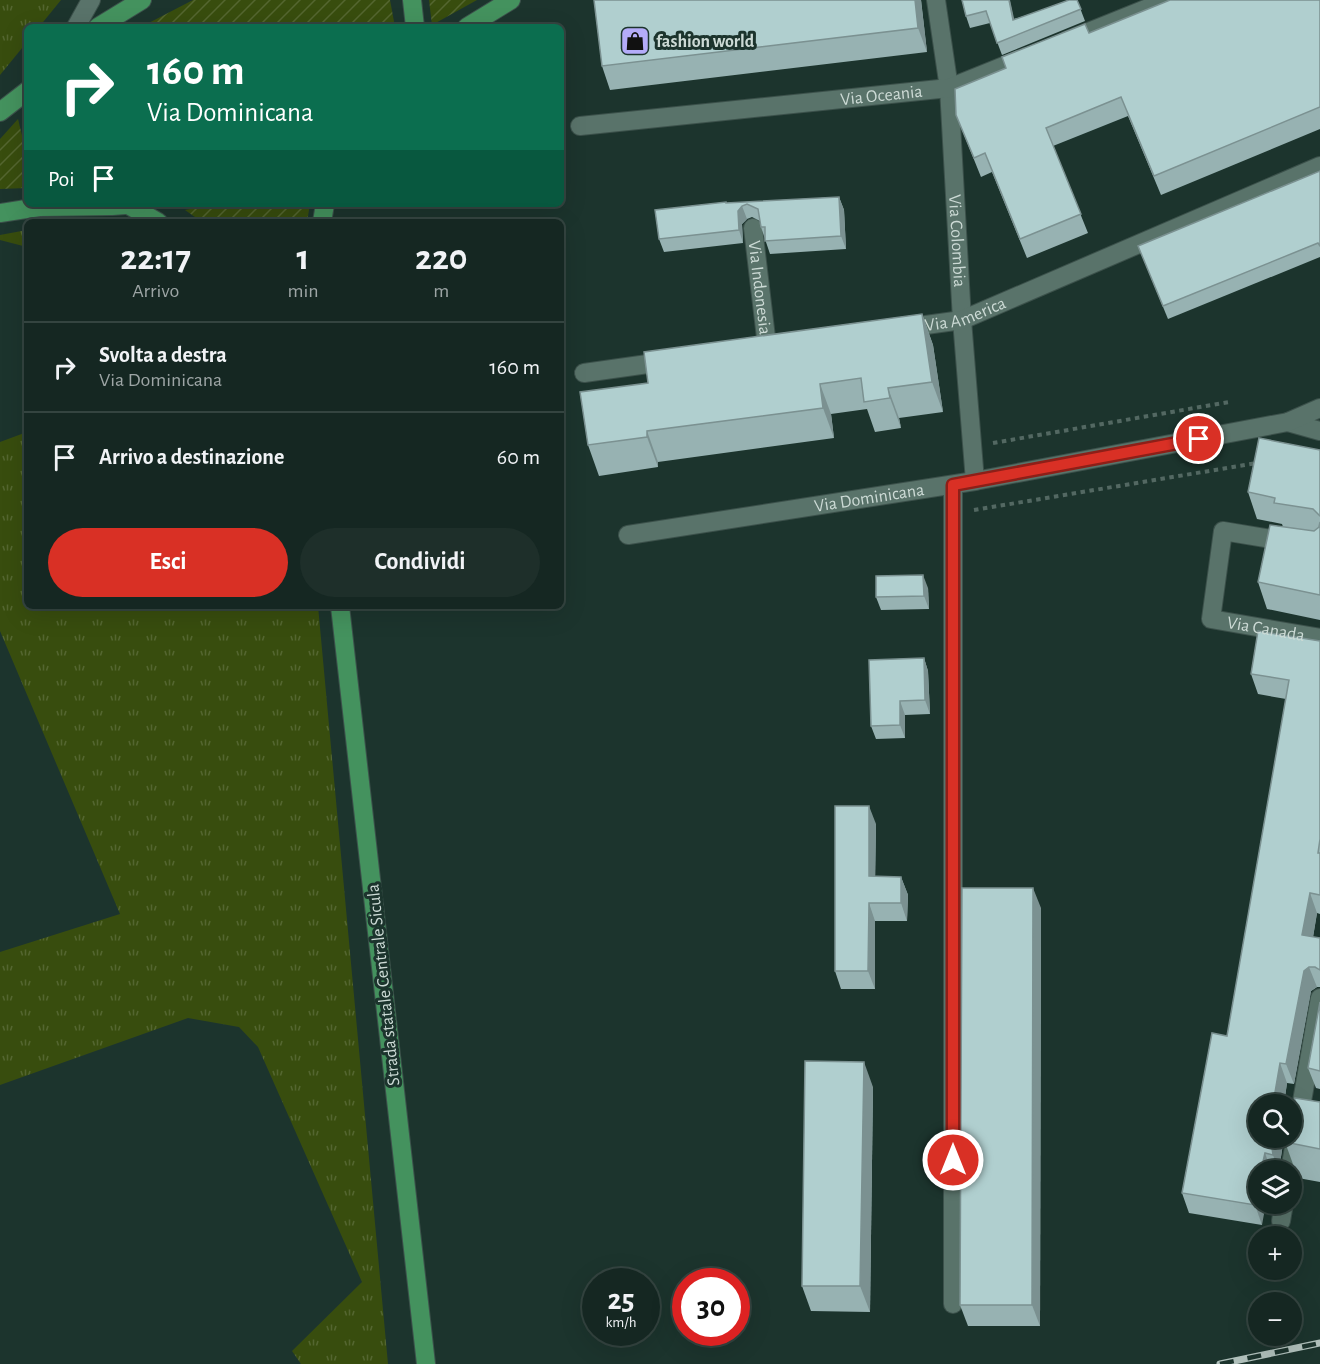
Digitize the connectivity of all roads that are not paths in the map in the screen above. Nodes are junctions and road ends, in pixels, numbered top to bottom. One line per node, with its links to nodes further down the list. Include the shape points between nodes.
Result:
1 (91, 0): 7 (street)
2 (142, 0): 8 (main road)
3 (412, 0): 9 (main road)
4 (511, 0): 10 (main road)
5 (936, 0): 11 (street, Via Colombia)
6 (1168, 0): 11 (street, Via Oceania)
7 (78, 24)
8 (103, 24)
9 (415, 24)
10 (472, 24)
11 (949, 88): 14 (street, Via Oceania); 21 (street, Via Colombia)
12 (24, 93): 13 (main road)
13 (0, 112)
14 (580, 126)
15 (1320, 166): 21 (street, Via America)
16 (39, 207): 18 (main road)
17 (126, 207): 19 (main road)
18 (0, 213)
19 (152, 219)
20 (753, 228): 23 (street, Via Indonesia, via 773,346)
21 (962, 320): 22 (street, Via America); 29 (street, Via Colombia)
22 (882, 331)
23 (744, 350)
24 (687, 358): 25 (street)
25 (584, 373)
26 (1320, 408): 27 (street, Via Dominicana)
27 (1288, 422): 28 (street); 29 (street, Via Dominicana)
28 (1320, 431)
29 (975, 481): 30 (street, Via Dominicana)
30 (953, 485): 31 (street, Via Dominicana); 37 (street)
31 (628, 536)
32 (1320, 548): 34 (street, Via Canada, via 1223,531 1212,619)
33 (340, 609): 38 (main road, Strada statale Centrale Sicula)
34 (1320, 638)
35 (1320, 998): 36 (street)
36 (1292, 1160)
37 (953, 1304)
38 (426, 1364)

